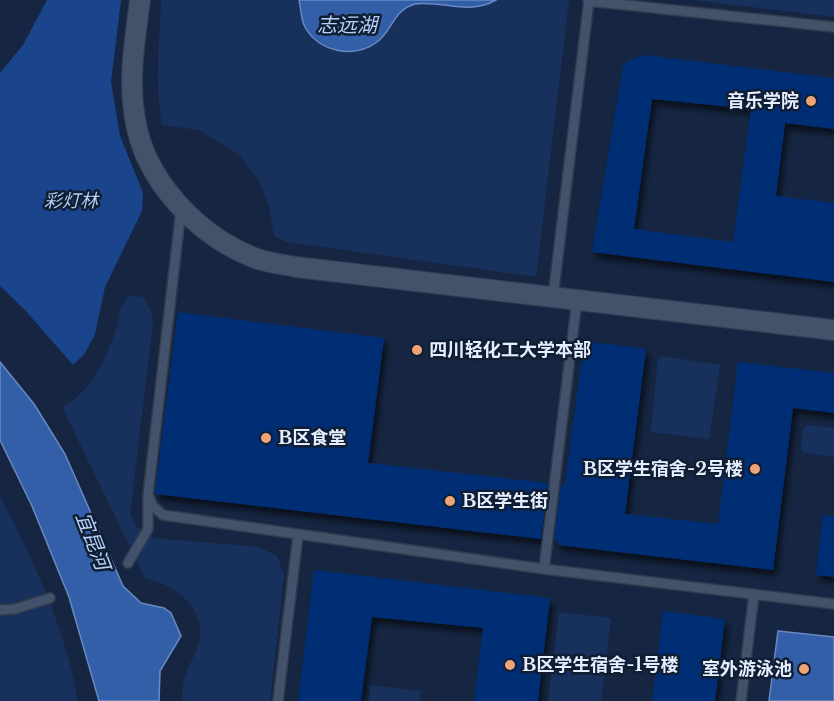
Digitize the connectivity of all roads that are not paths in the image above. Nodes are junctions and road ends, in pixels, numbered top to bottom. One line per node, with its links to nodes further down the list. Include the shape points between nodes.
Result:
1 (140, 0): 4 (street, via 132,71 135,119 151,163)
2 (589, 0): 3 (lane); 5 (lane)
3 (834, 27)
4 (181, 207): 5 (street, via 211,234 257,259); 8 (lane)
5 (553, 297): 6 (street)
6 (577, 300): 7 (street); 11 (lane)
7 (834, 330)
8 (148, 495): 9 (lane, via 163,515); 10 (lane, via 148,529)
9 (298, 535): 11 (lane); 16 (lane)
10 (128, 564)
11 (544, 569): 12 (lane)
12 (754, 594): 14 (lane); 17 (lane)
13 (50, 598): 15 (lane)
14 (834, 604)
15 (0, 610)
16 (278, 701)
17 (741, 701)

